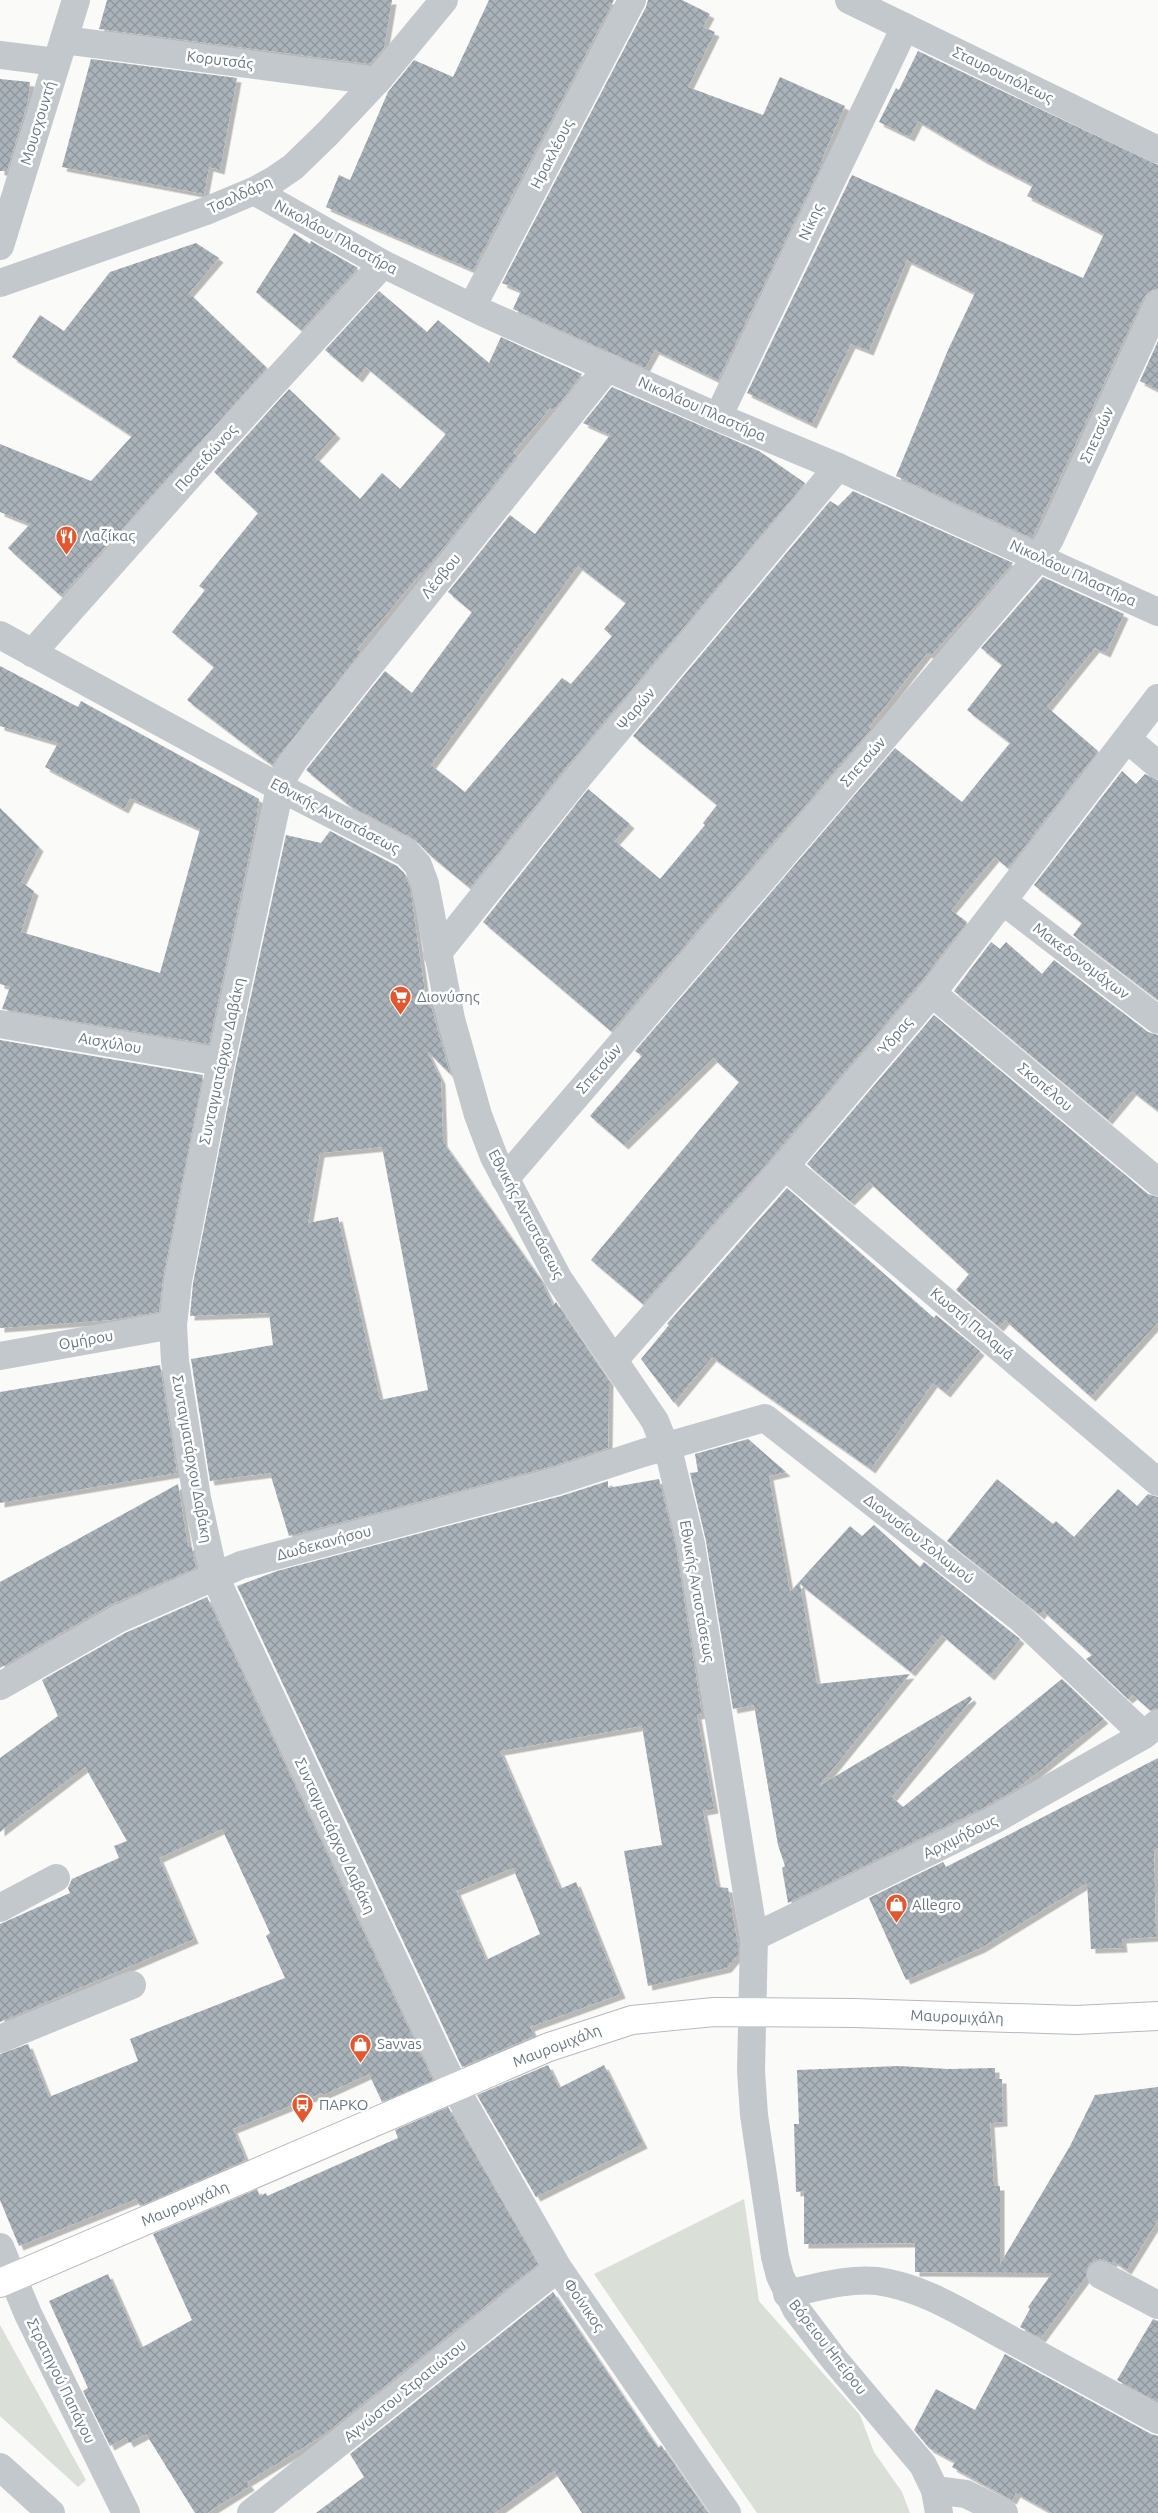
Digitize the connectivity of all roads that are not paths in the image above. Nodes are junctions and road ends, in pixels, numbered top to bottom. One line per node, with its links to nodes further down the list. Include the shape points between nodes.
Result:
1 (76, 0): 6 (street, Μουσχουντή)
2 (444, 0): 8 (street, Τσαλδάρη)
3 (632, 0): 15 (street, Ηρακλέους)
4 (848, 0): 5 (street, Σταυρουπόλεως)
5 (904, 27): 9 (street, Σταυρουπόλεως); 17 (street, Νίκης)
6 (60, 51): 7 (street, Κορυτσάς); 8 (street, Κορυτσάς); 11 (street, Μουσχουντή)
7 (0, 55)
8 (377, 81): 10 (street, Τσαλδάρη, via 293,167)
9 (1158, 150)
10 (254, 191): 12 (street, Νικολάου Πλαστήρα); 13 (street, Τσαλδάρη)
11 (0, 246)
12 (383, 264): 15 (street, Νικολάου Πλαστήρα); 22 (street, Ποσειδώνος)
13 (0, 283)
14 (1158, 304): 19 (street, Σπετσών)
15 (472, 308): 16 (street, Νικολάου Πλαστήρα)
16 (608, 367): 17 (street, Νικολάου Πλαστήρα); 26 (street, Λέσβου, via 294,760)
17 (718, 418): 18 (street, Νικολάου Πλαστήρα)
18 (838, 467): 19 (street, Νικολάου Πλαστήρα); 28 (street, Ψαρών, via 580,775)
19 (1039, 557): 20 (street, Νικολάου Πλαστήρα); 34 (street, Σπετσών)
20 (1158, 612)
21 (0, 635): 22 (street, Εθνικής Αντιστάσεως)
22 (32, 653): 26 (street, Εθνικής Αντιστάσεως)
23 (1158, 698): 24 (street, Ύδρας)
24 (1126, 739): 25 (street); 27 (street, Ύδρας)
25 (1158, 765)
26 (280, 787): 28 (street, Εθνικής Αντιστάσεως, via 412,858 418,865 424,884); 32 (street, Συνταγματάρχου Δαβάκη)
27 (1004, 902): 29 (street, Ύδρας); 30 (street, Μακεδονομάχων)
28 (436, 954): 34 (street, Εθνικής Αντιστάσεως, via 478,1115)
29 (932, 993): 33 (street, Ύδρας); 35 (street, Σκοπέλου)
30 (1158, 1020)
31 (0, 1024): 32 (street, Αισχύλου)
32 (221, 1062): 36 (street, Συνταγματάρχου Δαβάκη, via 178,1281)
33 (785, 1166): 38 (street, Ύδρας); 40 (street, Κωστή Παλαμά)
34 (505, 1179): 38 (street, Εθνικής Αντιστάσεως, via 558,1278)
35 (1158, 1182)
36 (173, 1325): 37 (street, Ομήρου); 41 (street, Συνταγματάρχου Δαβάκη, via 184,1424)
37 (0, 1356)
38 (614, 1360): 39 (street, Εθνικής Αντιστάσεως, via 655,1421)
39 (666, 1446): 41 (street, Δωδεκανήσου, via 557,1481 241,1565); 43 (street, Διονυσίου Σολωμού, via 764,1418 1020,1618); 46 (street, Εθνικής Αντιστάσεως, via 691,1544)
40 (1158, 1482)
41 (214, 1576): 42 (street, Δωδεκανήσου, via 118,1619); 51 (street, Συνταγματάρχου Δαβάκη)
42 (0, 1686)
43 (1151, 1729): 46 (street, Αρχιμήδους, via 992,1821)
44 (56, 1878): 45 (street)
45 (0, 1908)
46 (754, 1937): 48 (street, Εθνικής Αντιστάσεως)
47 (132, 1985): 50 (street)
48 (753, 2012): 49 (main road, Μαυρομιχάλη, via 1076,2020); 51 (main road, Μαυρομιχάλη, via 672,2014 614,2024 549,2047); 56 (street, Βόρειου Ηπείρου, via 751,2071 754,2115 770,2233)
49 (1158, 2016)
50 (0, 2039)
51 (455, 2088): 53 (street, Φοίνικος); 55 (main road, Μαυρομιχάλη)
52 (0, 2247): 55 (street, Στρατηγού Παπάγου)
53 (558, 2268): 63 (street, Αγνώστου Στρατιώτου); 64 (street, Φοίνικος)
54 (1101, 2275): 57 (street)
55 (6, 2281): 62 (street, Στρατηγού Παπάγου)
56 (787, 2294): 58 (street, via 861,2280 911,2289 992,2329); 60 (street, Βόρειου Ηπείρου, via 833,2358 915,2454 930,2476)
57 (1158, 2305)
58 (1158, 2420)
59 (0, 2467): 61 (street)
60 (937, 2502): 65 (street, via 966,2494)
61 (51, 2513)
62 (126, 2513)
63 (251, 2513)
64 (727, 2513)
65 (1004, 2513)

